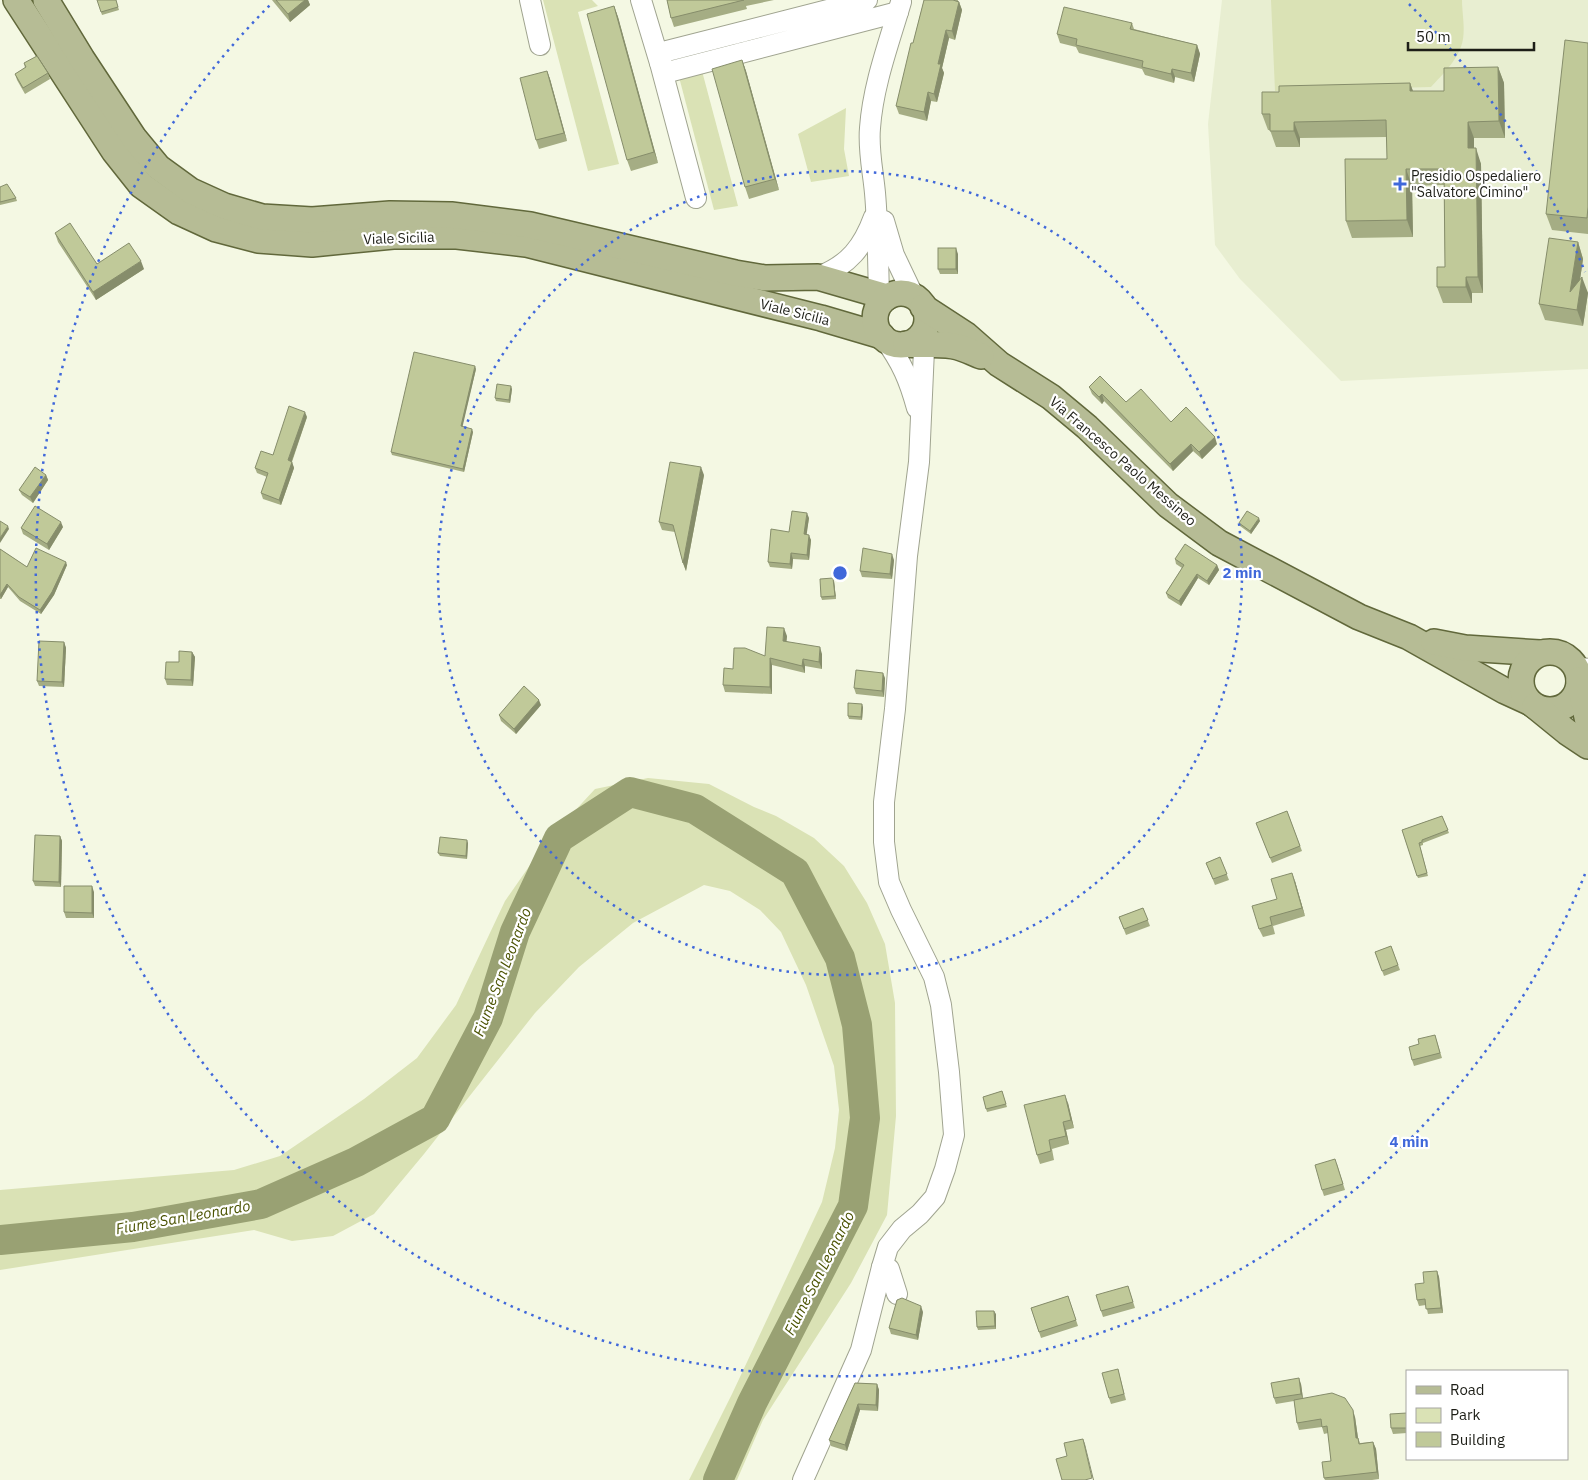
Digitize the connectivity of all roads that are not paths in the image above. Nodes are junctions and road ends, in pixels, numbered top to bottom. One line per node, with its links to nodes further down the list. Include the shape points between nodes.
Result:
1 (16, 0): 13 (main road, Viale Sicilia, via 114,150 141,185 179,212 216,229 258,240 312,244 393,236 457,236 526,244 821,318)
2 (46, 0): 11 (main road, Viale Sicilia, via 129,130 158,167 191,191 224,206 262,217 312,220 390,214 451,215 530,225 735,273 765,278)
3 (530, 0): 7 (street)
4 (641, 0): 8 (street)
5 (868, 0): 8 (street, via 667,52 660,57)
6 (899, 6): 8 (street, via 672,71 666,71); 10 (street, via 870,127)
7 (540, 45)
8 (660, 63): 9 (street)
9 (696, 198)
10 (875, 203): 11 (street, via 868,236 838,268); 12 (street); 13 (street, via 894,255)
11 (818, 277): 12 (main road, Viale Sicilia)
12 (881, 301): 13 (main road, via 875,323); 13 (main road, via 901,293)
13 (909, 328): 14 (main road, via 938,344 957,347); 14 (main road, via 966,335); 15 (street); 15 (street, via 899,358 910,382)
14 (999, 364): 16 (main road, Via Francesco Paolo Messineo, via 1051,397 1168,505 1219,543 1359,617)
15 (921, 422): 21 (street, via 884,802 884,842 889,882 934,977 941,1005 954,1135 935,1198 902,1229 888,1247)
16 (1410, 637): 17 (main road, via 1465,648); 19 (main road)
17 (1540, 653): 18 (main road, via 1554,651 1572,661); 19 (main road, via 1524,665 1521,674 1523,694)
18 (1583, 696): 19 (main road, via 1555,710 1541,709)
19 (1532, 704): 20 (main road)
20 (1588, 746)
21 (882, 1266): 22 (street, via 889,1269); 23 (street, via 861,1350)
22 (897, 1294)
23 (803, 1480)

